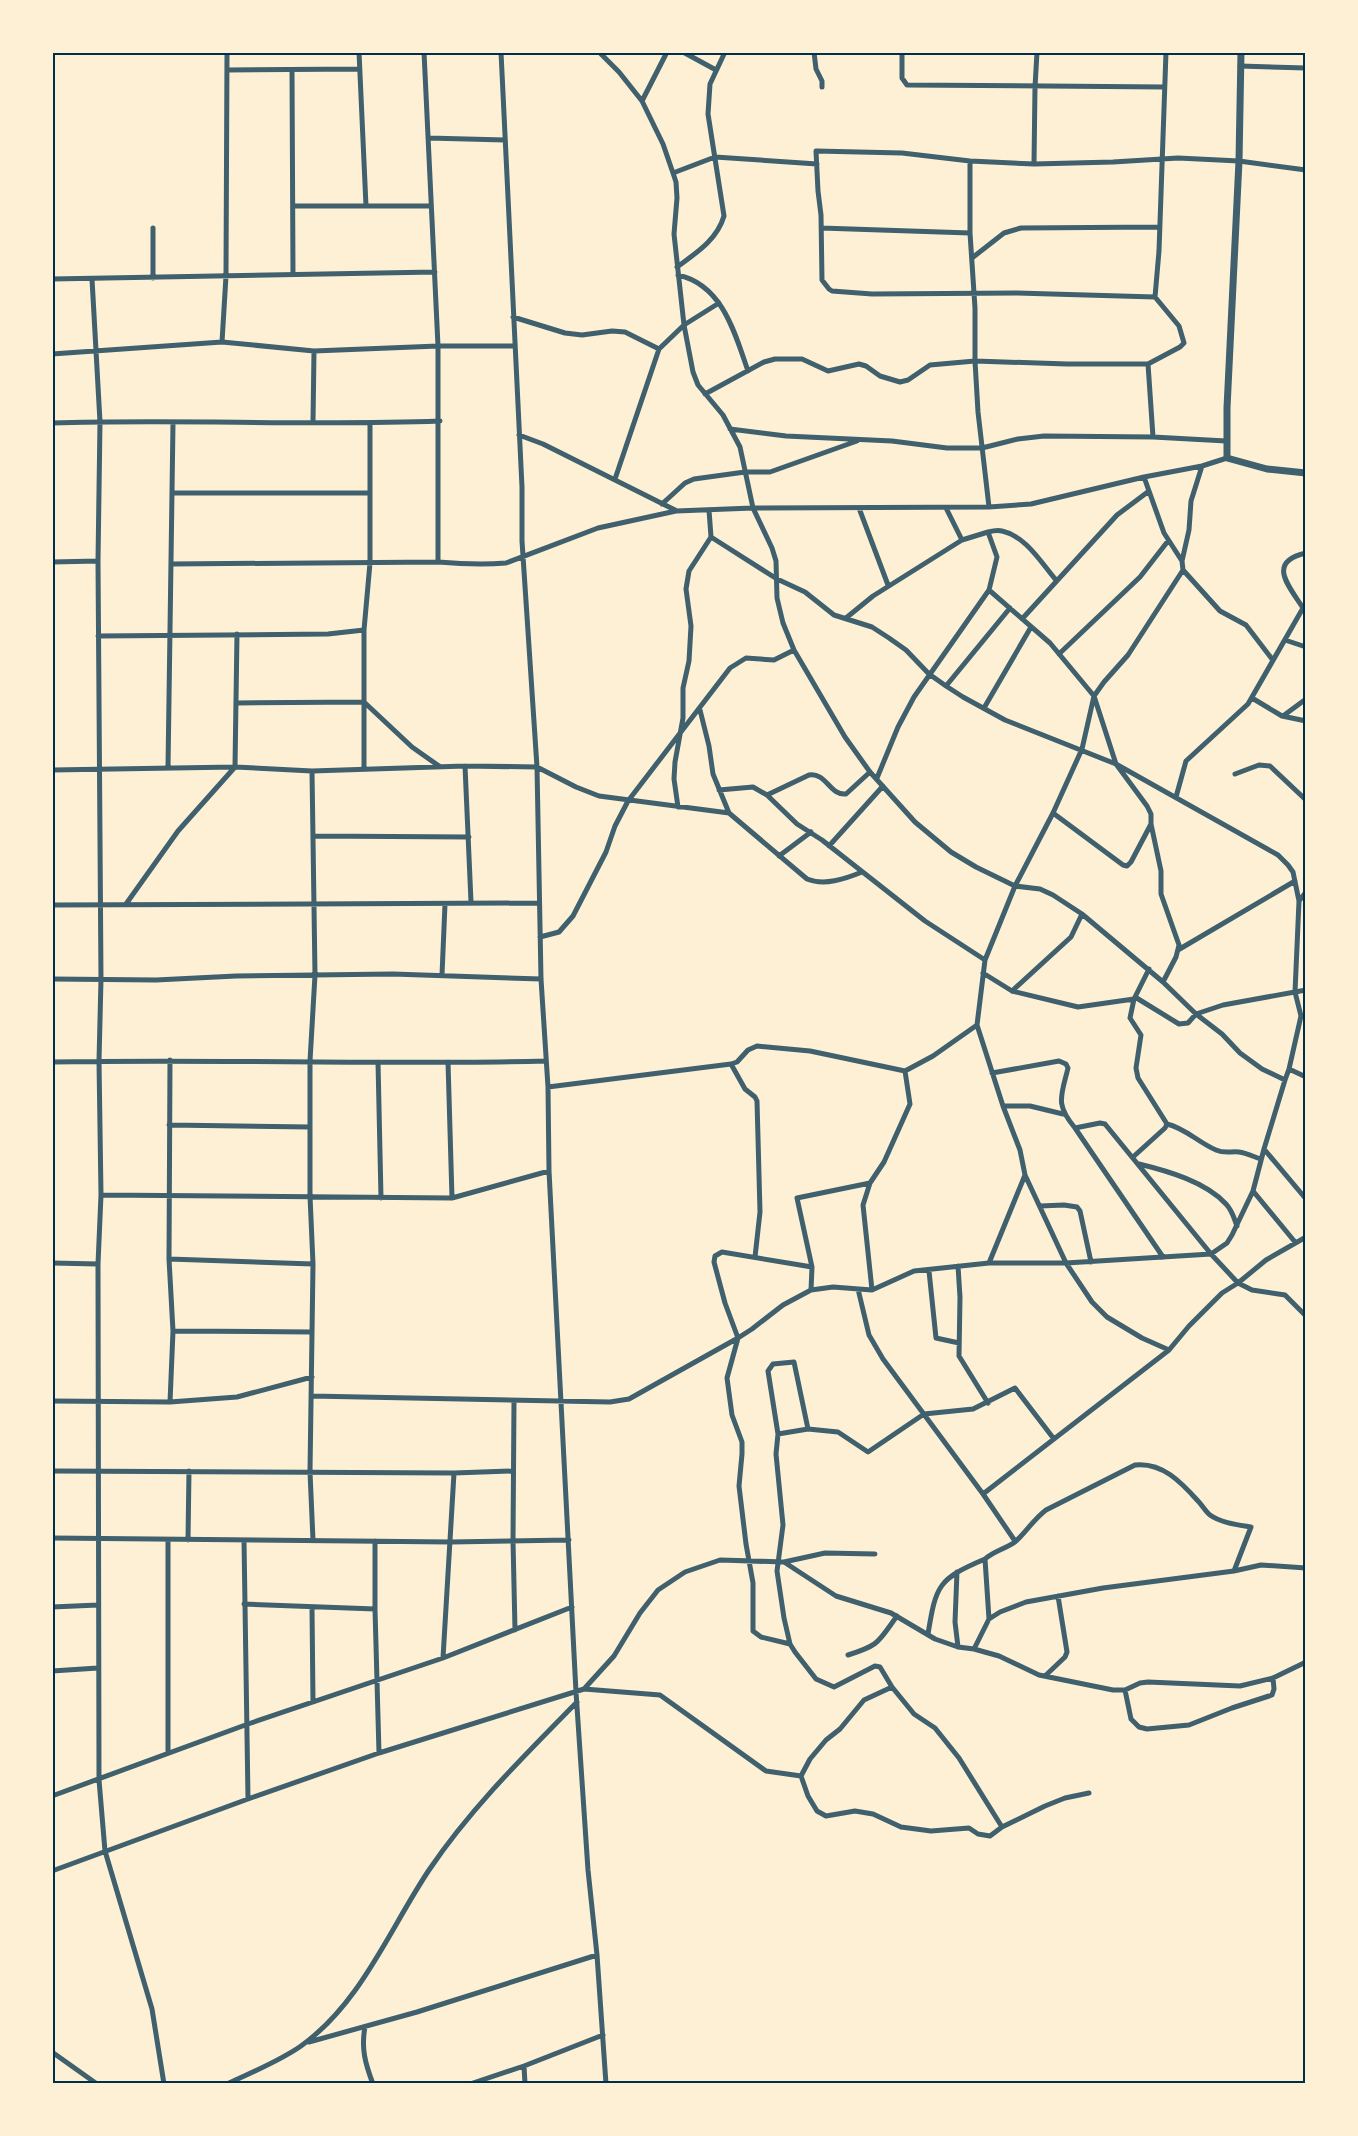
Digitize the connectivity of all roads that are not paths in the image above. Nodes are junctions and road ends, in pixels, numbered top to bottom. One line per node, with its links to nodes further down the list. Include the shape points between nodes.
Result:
1 (227, 52): 17 (street)
2 (359, 52): 16 (street)
3 (424, 52): 24 (street)
4 (501, 52): 25 (street)
5 (599, 52): 23 (street)
6 (667, 52): 23 (street)
7 (683, 52): 19 (street)
8 (725, 52): 19 (street)
9 (814, 52): 20 (street)
10 (902, 52): 21 (street, via 902,78 907,85)
11 (1037, 52): 21 (street)
12 (1166, 52): 22 (street)
13 (1241, 52): 14 (street)
14 (1240, 66): 15 (street); 29 (street)
15 (1305, 68)
16 (360, 69): 18 (street); 35 (street)
17 (227, 70): 18 (street); 46 (street)
18 (292, 70): 34 (street)
19 (716, 70): 26 (street, via 710,84 708,114)
20 (822, 87)
21 (1035, 87): 22 (street); 31 (street)
22 (1164, 87): 27 (street)
23 (642, 101): 33 (street)
24 (428, 138): 25 (street); 36 (street)
25 (506, 140): 53 (street)
26 (715, 157): 30 (street); 33 (street); 42 (street, via 724,216 721,228)
27 (1163, 158): 29 (street); 31 (street); 37 (street)
28 (970, 161): 30 (street, via 902,153 816,151); 31 (street); 40 (street)
29 (1239, 161): 32 (street); 76 (street)
30 (817, 164): 39 (street)
31 (1034, 164)
32 (1305, 170)
33 (673, 173): 42 (street)
34 (293, 206): 35 (street); 44 (street)
35 (366, 206): 36 (street)
36 (431, 206): 43 (street)
37 (1160, 227): 41 (street, via 1021,228 1004,233); 51 (street)
38 (153, 228): 47 (street)
39 (821, 228): 40 (street); 50 (street, via 822,279 832,291)
40 (970, 233): 41 (street)
41 (972, 258): 50 (street)
42 (677, 267): 45 (street)
43 (435, 272): 44 (street); 56 (street)
44 (293, 275): 46 (street)
45 (678, 275): 52 (street, via 699,284); 54 (street)
46 (226, 276): 47 (street); 55 (street)
47 (153, 278): 49 (street)
48 (52, 279): 49 (street)
49 (92, 279): 59 (street)
50 (974, 295): 51 (street); 62 (street)
51 (1155, 297): 63 (street, via 1179,326 1184,343)
52 (719, 303): 54 (street); 64 (street, via 733,328)
53 (513, 317): 57 (street); 58 (street, via 564,333 625,332)
54 (684, 325): 58 (street); 65 (street, via 693,372)
55 (222, 342): 59 (street); 60 (street)
56 (438, 346): 57 (street); 60 (street); 66 (street)
57 (514, 346): 73 (street)
58 (659, 349): 83 (street)
59 (96, 350): 61 (street); 67 (street)
60 (314, 351): 68 (street)
61 (52, 354)
62 (975, 361): 63 (street); 64 (street, via 930,365 900,382 859,364 828,371 802,359 775,359); 77 (street)
63 (1148, 364): 74 (street)
64 (748, 371): 65 (street)
65 (705, 394): 72 (street)
66 (440, 421): 71 (street); 103 (street)
67 (100, 422): 69 (street); 70 (street); 100 (street)
68 (313, 422): 70 (street); 71 (street)
69 (52, 423)
70 (173, 423): 85 (street)
71 (370, 423): 86 (street)
72 (730, 429): 75 (street); 80 (street, via 740,447)
73 (519, 435): 83 (street); 99 (street)
74 (1153, 437): 76 (street); 77 (street, via 1029,437)
75 (862, 439): 77 (street); 80 (street, via 770,472)
76 (1226, 441): 78 (street)
77 (982, 448): 88 (street)
78 (1227, 458): 79 (street); 81 (street, via 1267,470)
79 (1202, 466): 82 (street); 101 (street, via 1191,501 1190,530)
80 (745, 472): 87 (street, via 694,479); 89 (street)
81 (1305, 473)
82 (1144, 477): 84 (street); 88 (street, via 1031,504)
83 (615, 479): 87 (street)
84 (1149, 491): 97 (street); 108 (street, via 1117,515)
85 (172, 493): 86 (street); 105 (street)
86 (369, 493): 104 (street)
87 (662, 504): 93 (street)
88 (989, 507): 91 (street)
89 (753, 508): 90 (street); 92 (street); 107 (street, via 772,549)
90 (859, 508): 91 (street); 109 (street)
91 (946, 508): 96 (street)
92 (709, 510): 93 (street); 95 (street)
93 (676, 511): 99 (street, via 598,528)
94 (988, 532): 96 (street); 108 (street, via 1002,531 1020,540); 110 (street, via 997,557)
95 (711, 537): 107 (street); 136 (street, via 687,582 691,635)
96 (962, 540): 109 (street)
97 (1168, 542): 101 (street); 123 (street, via 1140,577)
98 (1305, 553): 112 (street, via 1289,558 1283,574)
99 (523, 556): 103 (street, via 506,563 476,566); 140 (street)
100 (98, 561): 102 (street); 119 (street)
101 (1182, 561): 106 (street)
102 (52, 562)
103 (438, 562): 104 (street)
104 (370, 563): 105 (street); 116 (street)
105 (171, 564): 117 (street)
106 (1183, 570): 124 (street, via 1220,612 1246,625); 127 (street, via 1128,655)
107 (777, 579): 113 (street, via 805,592 834,615); 122 (street, via 779,610)
108 (1056, 580): 114 (street)
109 (888, 585): 113 (street)
110 (989, 590): 111 (street); 125 (street)
111 (1010, 608): 114 (street); 126 (street)
112 (1304, 609): 120 (street)
113 (846, 618): 125 (street, via 889,638)
114 (1022, 619): 115 (street)
115 (1031, 627): 123 (street); 132 (street)
116 (364, 630): 118 (street); 131 (street)
117 (170, 634): 118 (street); 119 (street); 143 (street)
118 (237, 634): 130 (street)
119 (98, 636): 146 (street)
120 (1286, 640): 121 (street); 124 (street)
121 (1305, 647)
122 (794, 650): 133 (street, via 774,660 746,658 739,662 730,668); 148 (street)
123 (1059, 654): 127 (street)
124 (1272, 659): 128 (street)
125 (929, 674): 126 (street); 150 (street, via 898,727)
126 (946, 686): 132 (street)
127 (1094, 696): 137 (street); 138 (street)
128 (1251, 698): 134 (street); 154 (street, via 1244,710 1186,761)
129 (1305, 699): 134 (street)
130 (237, 702): 131 (street); 141 (street)
131 (364, 702): 142 (street); 144 (street)
132 (984, 708): 137 (street)
133 (700, 710): 136 (street); 152 (street)
134 (1282, 716): 135 (street)
135 (1305, 722)
136 (680, 735): 156 (street); 157 (street, via 674,778)
137 (1082, 749): 138 (street); 159 (street)
138 (1116, 764): 154 (street); 160 (street, via 1147,806)
139 (465, 766): 140 (street); 142 (street); 163 (street)
140 (537, 766): 156 (street, via 599,796); 173 (street)
141 (234, 767): 143 (street); 147 (street); 174 (street, via 178,831)
142 (440, 767): 144 (street)
143 (168, 768): 146 (street)
144 (364, 768): 147 (street)
145 (52, 770): 146 (street)
146 (99, 770): 177 (street)
147 (312, 771): 162 (street)
148 (870, 772): 150 (street); 153 (street, via 846,794 838,793 814,774)
149 (1235, 774): 155 (street, via 1259,765 1270,766)
150 (877, 778): 151 (street)
151 (884, 786): 164 (street); 168 (street, via 915,822 951,852)
152 (719, 790): 153 (street, via 753,787); 158 (street)
153 (767, 795): 161 (street)
154 (1176, 797): 167 (street, via 1278,855)
155 (1305, 798)
156 (628, 801): 157 (street); 179 (street, via 573,916 559,932)
157 (678, 807): 158 (street)
158 (729, 813): 165 (street)
159 (1053, 813): 160 (street, via 1123,866 1131,862); 168 (street)
160 (1151, 824): 180 (street, via 1161,871 1161,894)
161 (811, 832): 164 (street); 165 (street)
162 (313, 836): 163 (street); 172 (street)
163 (469, 837): 170 (street)
164 (830, 846): 166 (street)
165 (779, 856): 166 (street, via 813,881 838,880)
166 (862, 872): 181 (street, via 925,921)
167 (1295, 881): 171 (street); 180 (street)
168 (1015, 886): 178 (street, via 1040,890); 181 (street)
169 (1305, 892): 171 (street)
170 (471, 902): 173 (street); 175 (street)
171 (1299, 902): 192 (street)
172 (314, 903): 174 (street); 175 (street); 184 (street)
173 (539, 903): 179 (street)
174 (126, 904): 177 (street)
175 (445, 904): 185 (street)
176 (52, 905): 177 (street)
177 (99, 906): 187 (street)
178 (1082, 914): 182 (street); 191 (street, via 1071,937)
179 (540, 937): 188 (street)
180 (1178, 950): 189 (street)
181 (985, 960): 183 (street)
182 (1149, 969): 189 (street); 193 (street)
183 (983, 973): 191 (street); 195 (street)
184 (315, 975): 185 (street); 187 (street); 197 (street)
185 (442, 975): 188 (street)
186 (52, 979): 187 (street)
187 (101, 979): 198 (street)
188 (541, 979): 199 (street)
189 (1163, 982): 194 (street)
190 (1305, 990): 192 (street)
191 (1012, 991): 193 (street, via 1078,1007)
192 (1295, 992): 194 (street); 204 (street, via 1301,1016)
193 (1135, 998): 194 (street, via 1179,1024 1188,1023); 212 (street, via 1130,1018 1141,1035 1136,1073)
194 (1196, 1014): 208 (street, via 1262,1069)
195 (977, 1024): 205 (street); 206 (street)
196 (170, 1060): 197 (street); 198 (street); 213 (street)
197 (310, 1060): 201 (street); 214 (street)
198 (99, 1061): 200 (street); 224 (street)
199 (546, 1061): 202 (street); 209 (street)
200 (52, 1062)
201 (378, 1062): 202 (street); 227 (street)
202 (448, 1062): 228 (street)
203 (731, 1064): 205 (street, via 757,1046 810,1051); 209 (street); 235 (street, via 757,1101 760,1212)
204 (1289, 1069): 207 (street); 208 (street)
205 (905, 1071): 222 (street, via 910,1104 884,1162)
206 (992, 1073): 210 (street); 211 (street, via 1063,1062 1068,1068 1060,1099)
207 (1305, 1077)
208 (1286, 1080): 216 (street)
209 (548, 1087): 220 (street)
210 (1003, 1106): 211 (street, via 1030,1106); 221 (street, via 1020,1150)
211 (1063, 1114): 215 (street)
212 (1167, 1124): 217 (street); 218 (street, via 1181,1128 1217,1151 1236,1151)
213 (169, 1125): 214 (street); 225 (street)
214 (310, 1127): 226 (street)
215 (1075, 1128): 217 (street, via 1105,1124); 236 (street)
216 (1264, 1149): 218 (street); 229 (street)
217 (1133, 1157): 219 (street)
218 (1261, 1159): 223 (street)
219 (1139, 1164): 231 (street, via 1208,1190 1226,1203); 234 (street)
220 (549, 1171): 228 (street); 259 (street)
221 (1024, 1175): 230 (street); 240 (street)
222 (870, 1183): 245 (street, via 797,1198); 250 (street, via 864,1205)
223 (1253, 1191): 231 (street); 233 (street)
224 (101, 1195): 225 (street); 242 (street)
225 (169, 1195): 226 (street); 237 (street)
226 (310, 1196): 227 (street); 243 (street)
227 (381, 1198): 228 (street)
228 (452, 1198)
229 (1305, 1198)
230 (1040, 1206): 238 (street, via 1077,1207); 241 (street)
231 (1237, 1226): 234 (street, via 1227,1243)
232 (1305, 1237): 233 (street)
233 (1295, 1242): 247 (street)
234 (1212, 1254): 236 (street); 247 (street)
235 (754, 1257): 245 (street); 254 (street, via 722,1252 715,1256 725,1304)
236 (1163, 1257): 238 (street)
237 (169, 1259): 243 (street); 252 (street)
238 (1091, 1262): 241 (street)
239 (52, 1263): 242 (street)
240 (989, 1263): 241 (street); 244 (street)
241 (1066, 1263): 256 (street, via 1107,1317)
242 (98, 1264): 261 (street)
243 (314, 1264): 253 (street)
244 (958, 1266): 246 (street); 255 (street)
245 (812, 1267): 249 (street)
246 (929, 1271): 250 (street, via 914,1272); 255 (street, via 936,1338)
247 (1238, 1283): 251 (street, via 1252,1290 1285,1295); 256 (street, via 1222,1293)
248 (858, 1289): 249 (street); 250 (street); 265 (street, via 869,1335)
249 (812, 1290): 254 (street, via 783,1305)
250 (872, 1290)
251 (1305, 1316)
252 (173, 1331): 253 (street); 263 (street)
253 (311, 1332): 257 (street)
254 (738, 1338): 259 (street, via 629,1399); 289 (street, via 727,1378 732,1415 742,1442 739,1486)
255 (959, 1343): 264 (street, via 959,1356)
256 (1169, 1350): 268 (street)
257 (312, 1377): 258 (street); 263 (street, via 237,1398)
258 (311, 1396): 262 (street); 273 (street)
259 (562, 1400): 262 (street); 282 (street)
260 (52, 1401): 261 (street)
261 (98, 1401): 263 (street); 269 (street)
262 (514, 1401): 272 (street)
263 (170, 1402)
264 (988, 1403): 265 (street, via 973,1409); 268 (street, via 1015,1388)
265 (924, 1414): 266 (street, via 868,1452 838,1432); 275 (street)
266 (808, 1429): 267 (street); 267 (street, via 794,1362 773,1364 768,1371)
267 (778, 1434): 290 (street)
268 (1054, 1439): 275 (street)
269 (98, 1470): 270 (street); 271 (street); 277 (street)
270 (52, 1471)
271 (189, 1471): 273 (street); 279 (street)
272 (513, 1471): 274 (street); 284 (street)
273 (310, 1472): 274 (street); 281 (street)
274 (453, 1473): 286 (street)
275 (983, 1494): 285 (street)
276 (52, 1538): 277 (street)
277 (98, 1539): 278 (street); 296 (street)
278 (168, 1540): 279 (street); 323 (street)
279 (188, 1540): 280 (street)
280 (244, 1540): 281 (street); 295 (street)
281 (313, 1540): 283 (street)
282 (568, 1540): 284 (street); 298 (street)
283 (375, 1541): 286 (street); 300 (street)
284 (513, 1541): 286 (street); 303 (street)
285 (1015, 1541): 288 (street); 292 (street, via 1046,1510 1143,1464 1164,1470 1211,1516 1251,1527)
286 (451, 1542): 309 (street)
287 (875, 1554): 290 (street, via 825,1552)
288 (985, 1559): 293 (street); 302 (street)
289 (750, 1561): 290 (street); 305 (street, via 753,1631 761,1637); 317 (street, via 720,1560 685,1572 658,1590 639,1613 614,1656)
290 (781, 1562): 301 (street, via 836,1596); 305 (street, via 779,1594)
291 (1305, 1568): 292 (street, via 1261,1565)
292 (1234, 1571): 294 (street)
293 (957, 1572): 304 (street, via 942,1584 933,1602); 306 (street)
294 (1058, 1596): 302 (street, via 1026,1602); 313 (street, via 1067,1652)
295 (244, 1604): 299 (street); 322 (street)
296 (98, 1605): 297 (street); 311 (street)
297 (52, 1607)
298 (572, 1607): 303 (street); 319 (street)
299 (312, 1608): 300 (street); 320 (street)
300 (375, 1609): 315 (street)
301 (897, 1616): 304 (street); 308 (street, via 879,1642)
302 (989, 1619): 307 (street)
303 (515, 1630): 309 (street)
304 (928, 1634): 306 (street)
305 (790, 1644): 316 (street, via 816,1679 826,1684 834,1687 878,1666)
306 (958, 1647): 307 (street)
307 (974, 1649): 313 (street)
308 (848, 1655)
309 (443, 1658): 315 (street)
310 (1305, 1662): 314 (street)
311 (98, 1668): 312 (street); 326 (street)
312 (52, 1671)
313 (1045, 1676): 318 (street, via 1095,1688)
314 (1273, 1678): 318 (street, via 1240,1686 1140,1683); 318 (street, via 1272,1695 1189,1725 1147,1729 1131,1719)
315 (378, 1679): 320 (street); 324 (street)
316 (892, 1688): 325 (street, via 864,1700 810,1759); 330 (street, via 953,1750)
317 (584, 1689): 319 (street); 325 (street, via 660,1695 766,1771)
318 (1125, 1690)
319 (576, 1692): 321 (street); 324 (street)
320 (313, 1702): 322 (street)
321 (577, 1702): 333 (street); 336 (street, via 466,1820 429,1870 354,1992 336,2015)
322 (248, 1724): 323 (street); 329 (street)
323 (168, 1753): 326 (street)
324 (379, 1753): 329 (street)
325 (801, 1776): 330 (street, via 817,1811 826,1816 855,1811 873,1814 901,1827 930,1831 969,1828 990,1836)
326 (99, 1780): 328 (street); 331 (street)
327 (1089, 1793): 330 (street, via 1065,1798)
328 (52, 1796)
329 (248, 1799): 331 (street)
330 (1002, 1827)
331 (105, 1851): 332 (street); 340 (street, via 152,2009)
332 (52, 1871)
333 (597, 1955): 334 (street); 335 (street)
334 (365, 2027): 336 (street); 342 (street, via 365,2062)
335 (603, 2035): 338 (street); 345 (street)
336 (304, 2043): 341 (street)
337 (52, 2052): 339 (street)
338 (524, 2066): 343 (street); 344 (street)
339 (96, 2084)
340 (164, 2084)
341 (227, 2084)
342 (373, 2084)
343 (470, 2084)
344 (525, 2084)
345 (606, 2084)

